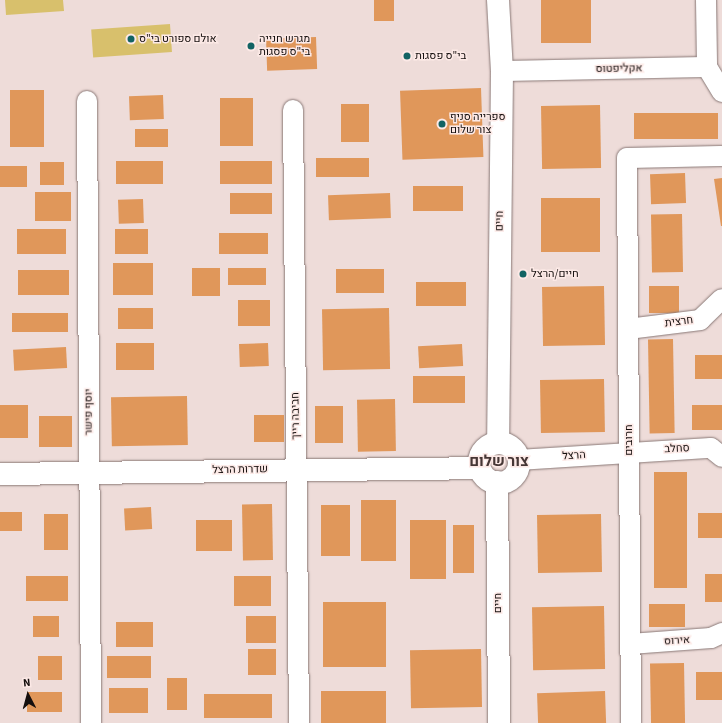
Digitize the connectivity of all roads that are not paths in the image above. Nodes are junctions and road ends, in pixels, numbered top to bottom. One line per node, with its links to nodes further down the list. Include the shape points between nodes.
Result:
1 (498, 0): 4 (street, חיים)
2 (706, 0): 3 (street)
3 (707, 67): 4 (street, אקליפטוס); 5 (street)
4 (502, 71): 11 (street, חיים)
5 (722, 92)
6 (87, 101): 17 (street, יוסף פישר)
7 (293, 110): 16 (street, חביבה רייך)
8 (722, 156): 10 (street, חרובים, via 627,158)
9 (722, 299): 10 (street, חרצית, via 700,320)
10 (628, 329): 12 (street, חרובים)
11 (498, 443): 14 (street, via 512,448); 15 (street, via 491,444 481,453)
12 (629, 452): 13 (street, סחלב, via 711,448); 14 (street, הרצל); 21 (street, חרובים)
13 (722, 457)
14 (518, 460): 19 (street, via 515,474 504,482)
15 (479, 468): 16 (street, שדרות הרצל); 19 (street, via 487,479)
16 (296, 470): 17 (street, שדרות הרצל); 23 (street, חביבה רייך)
17 (89, 472): 18 (street, שדרות הרצל); 22 (street, יוסף פישר)
18 (0, 474)
19 (497, 482): 24 (street, חיים)
20 (722, 633): 21 (street, אירוס, via 711,638)
21 (630, 644): 25 (street, חרובים)
22 (91, 723)
23 (299, 723)
24 (499, 723)
25 (631, 723)

